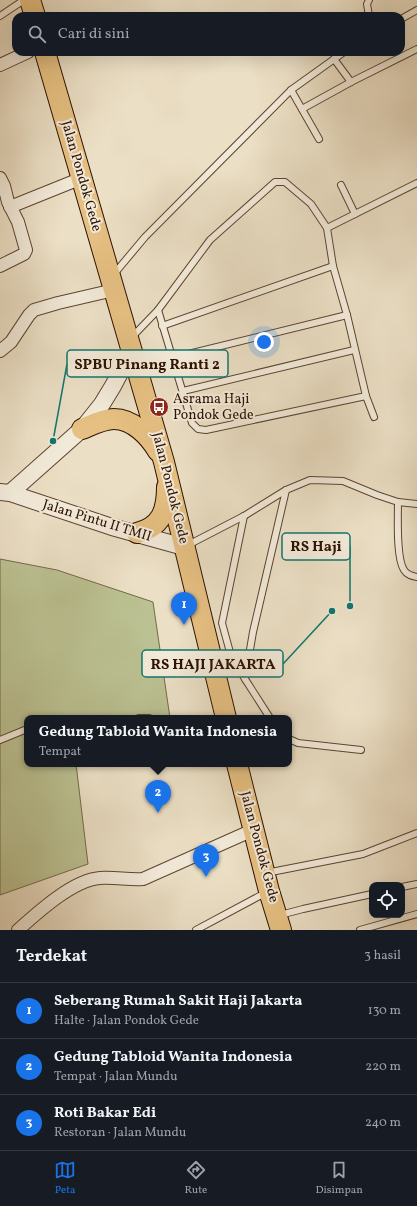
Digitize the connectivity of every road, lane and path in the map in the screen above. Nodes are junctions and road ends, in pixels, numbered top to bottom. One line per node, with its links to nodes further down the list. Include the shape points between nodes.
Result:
1 (24, 0): 7 (lane)
2 (30, 0): 5 (main road)
3 (368, 0): 6 (lane)
4 (417, 10): 8 (lane)
5 (34, 12)
6 (368, 12)
7 (0, 16)
8 (405, 17)
9 (417, 49): 10 (lane)
10 (405, 55)
11 (19, 56): 16 (street)
12 (46, 56): 22 (main road, Jalan Pondok Gede)
13 (337, 56): 15 (lane)
14 (403, 56): 17 (lane)
15 (334, 58): 17 (lane); 18 (lane)
16 (0, 65)
17 (351, 82): 19 (lane)
18 (292, 90): 19 (lane); 30 (lane, via 146,238)
19 (302, 109): 20 (lane)
20 (319, 139)
21 (0, 178): 25 (street, via 4,186)
22 (82, 178): 25 (street); 30 (main road, Jalan Pondok Gede)
23 (417, 183): 26 (lane)
24 (341, 185): 26 (lane)
25 (6, 205): 28 (street, via 18,222 26,250 24,254)
26 (356, 214): 27 (lane)
27 (327, 228): 29 (lane); 31 (lane, via 311,204 285,182 275,182 210,240)
28 (0, 266)
29 (333, 266): 32 (lane); 33 (lane)
30 (112, 284): 34 (main road, Jalan Pondok Gede); 36 (street, via 34,310)
31 (158, 310): 33 (lane); 34 (lane)
32 (347, 314): 35 (lane); 37 (lane)
33 (162, 326): 37 (lane)
34 (130, 345): 41 (street, Jalan Pintu II TMII, via 114,386); 42 (main road, Jalan Pondok Gede)
35 (354, 350): 38 (lane); 39 (lane)
36 (0, 351)
37 (172, 358): 38 (lane)
38 (183, 392): 39 (lane, via 194,426 206,430)
39 (366, 396): 40 (lane)
40 (374, 417)
41 (82, 429): 42 (main road, via 104,420 128,422 142,431 152,442); 44 (street, Jalan Pintu II TMII)
42 (165, 465): 48 (main road, via 166,502 163,512 154,527); 49 (main road, Jalan Pondok Gede)
43 (286, 490): 45 (lane, via 310,480 343,481); 47 (lane); 51 (lane, via 253,632)
44 (3, 491): 48 (street, Jalan Pintu II TMII)
45 (398, 502): 46 (lane); 50 (lane, via 400,559 404,570)
46 (417, 504)
47 (244, 516): 49 (lane); 51 (lane, via 222,623 232,656)
48 (137, 534): 49 (street, Jalan Pintu II TMII)
49 (184, 547): 52 (main road, Jalan Pondok Gede)
50 (417, 578)
51 (245, 679): 53 (lane)
52 (225, 715)
53 (268, 715)
54 (24, 730): 55 (lane)
55 (0, 740)
56 (292, 741): 57 (lane, via 298,744)
57 (361, 750)
58 (238, 767): 59 (main road, Jalan Pondok Gede)
59 (254, 830): 61 (main road, Jalan Pondok Gede); 67 (street, via 144,879 100,878 76,886)
60 (417, 833): 61 (lane, via 363,854)
61 (267, 882): 66 (main road, Jalan Pondok Gede); 68 (lane)
62 (417, 884): 63 (lane)
63 (405, 886)
64 (369, 895): 66 (lane, via 303,909)
65 (417, 914): 69 (lane)
66 (279, 923)
67 (18, 930)
68 (196, 930)
69 (360, 930)

